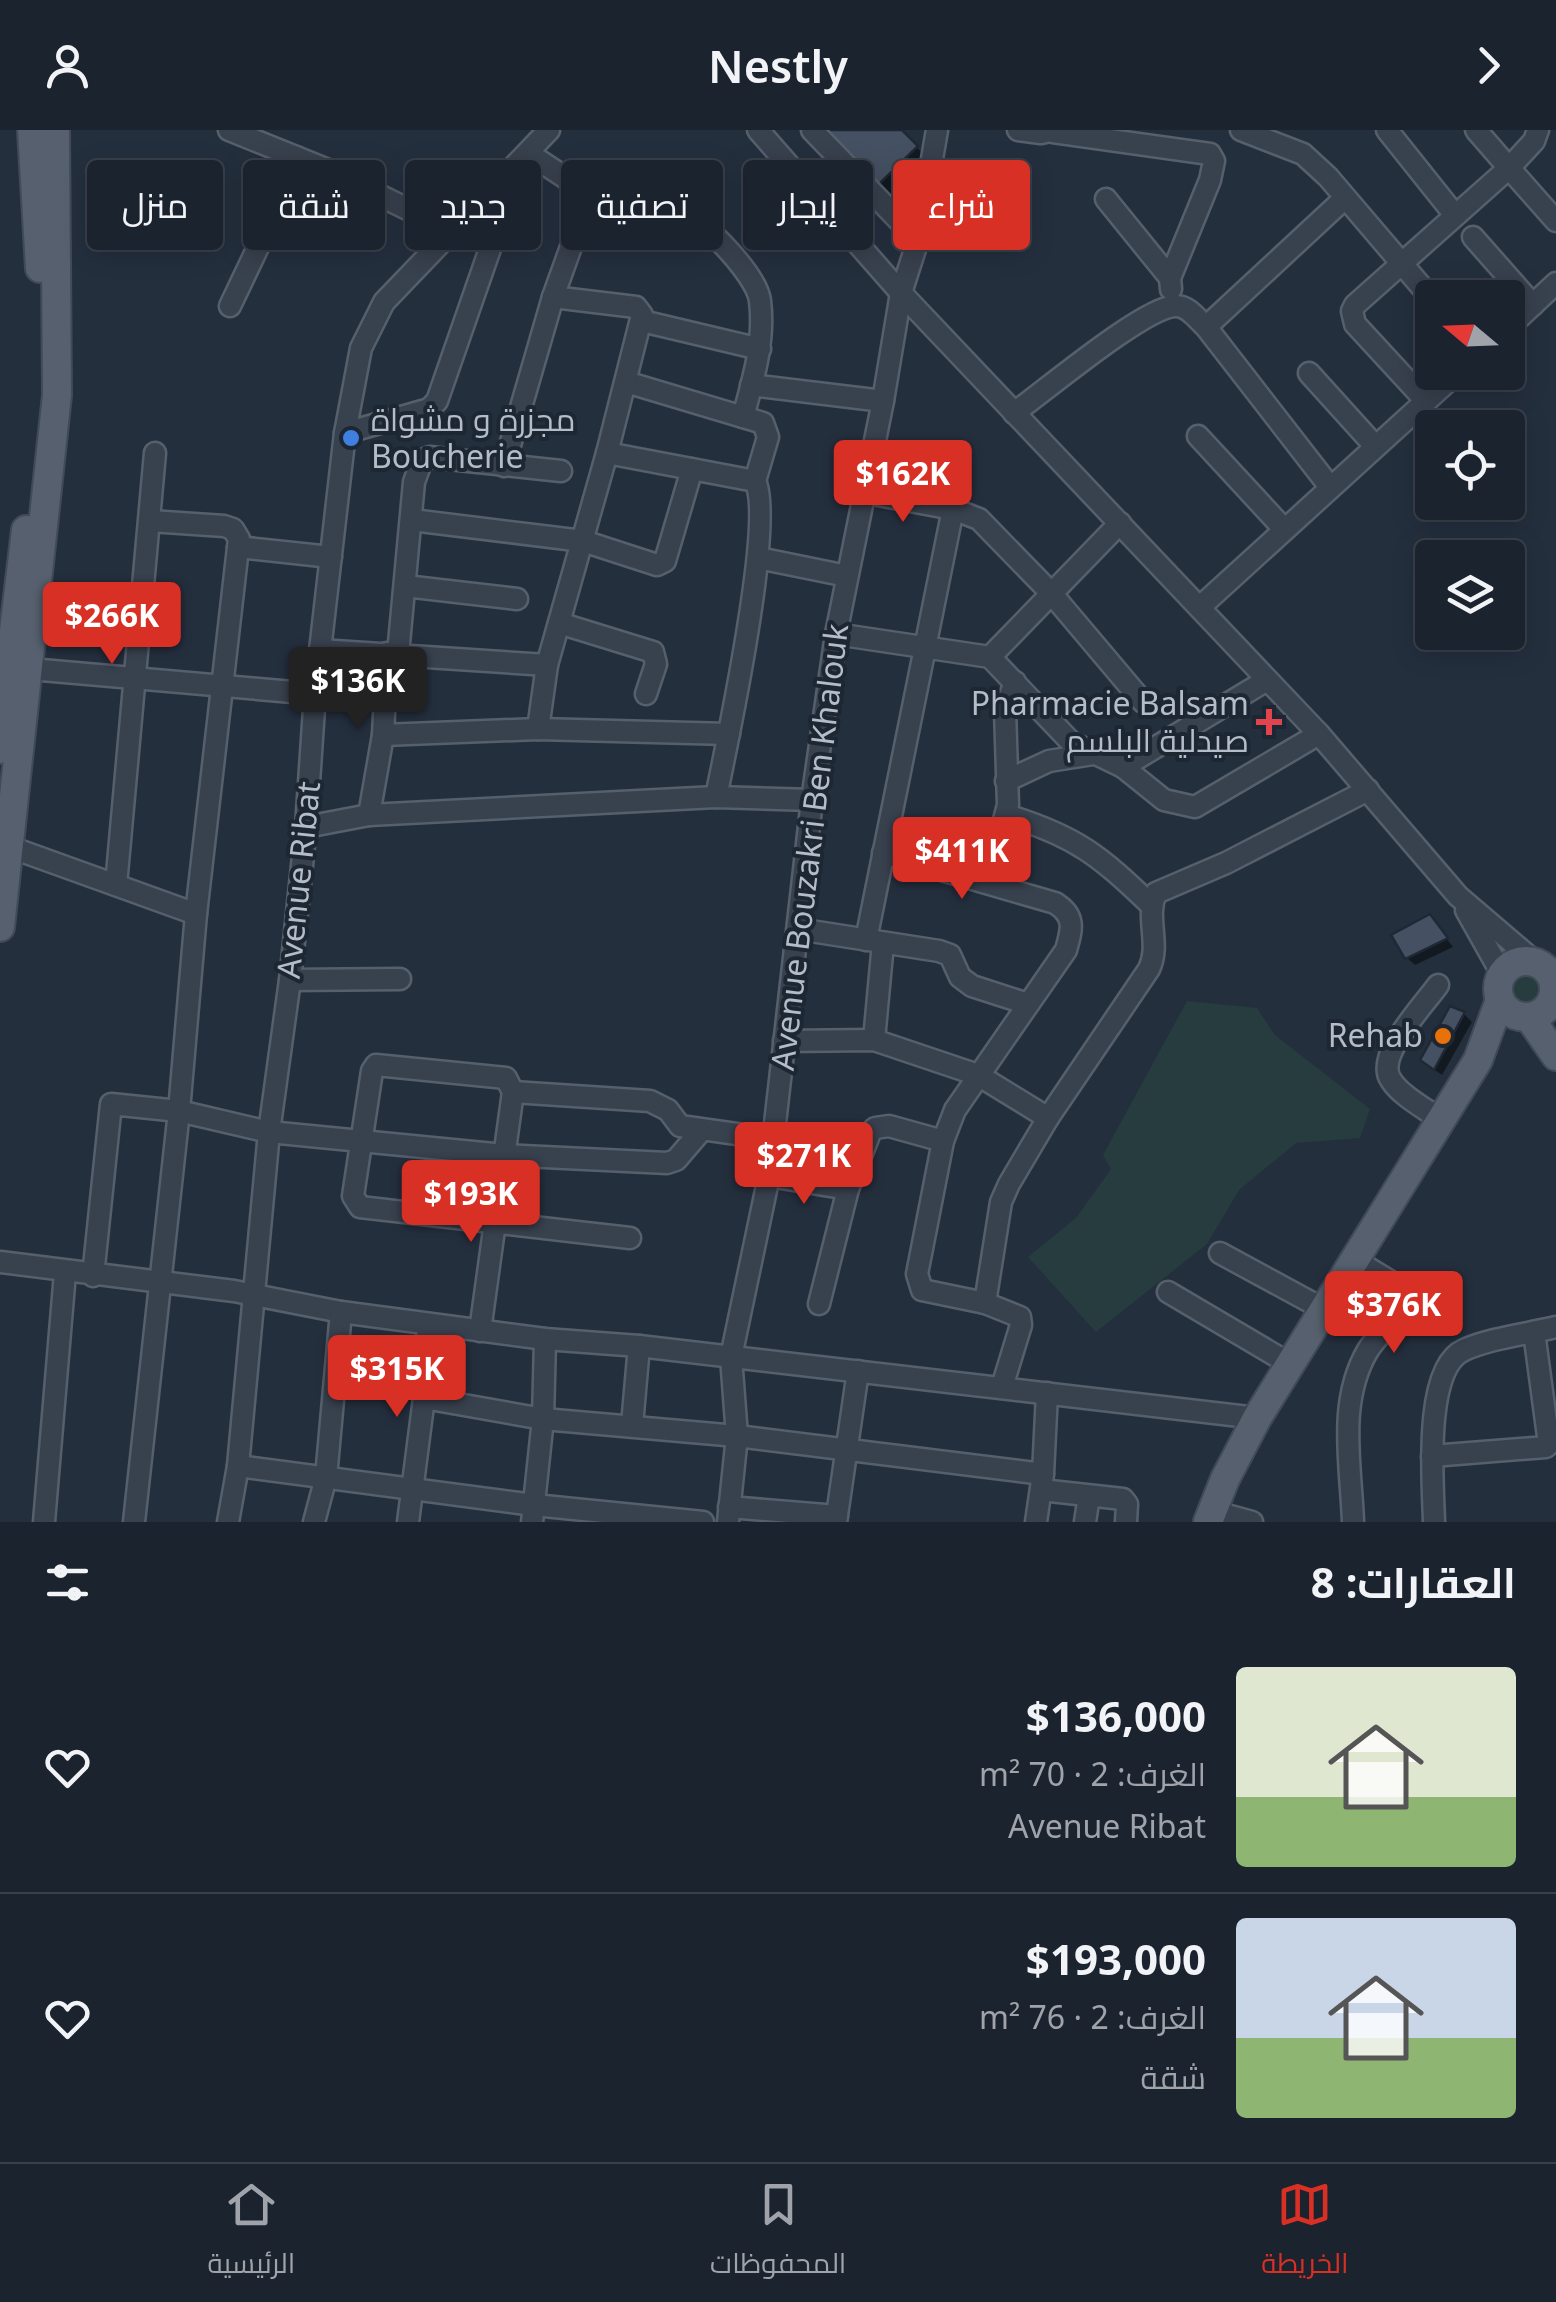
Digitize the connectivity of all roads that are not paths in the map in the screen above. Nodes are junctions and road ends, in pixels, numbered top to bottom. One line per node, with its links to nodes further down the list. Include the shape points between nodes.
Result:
1 (32, 130): 97 (main road, via 40,408)
2 (55, 130): 85 (main road, via 57,394)
3 (229, 130): 15 (street)
4 (549, 130): 14 (street, Avenue Ribat)
5 (758, 130): 36 (street)
6 (812, 130): 23 (street)
7 (1018, 130): 12 (street)
8 (1241, 130): 20 (street, via 1303,154)
9 (1387, 130): 24 (street)
10 (1476, 130): 18 (street)
11 (1538, 130): 18 (street)
12 (1054, 131): 33 (street, via 1210,154 1210,180)
13 (930, 135): 17 (street, Avenue Bouzakri Ben Khalouk)
14 (528, 153): 16 (street, Avenue Ribat); 19 (street)
15 (296, 157): 22 (street); 39 (street)
16 (521, 160)
17 (927, 160)
18 (1509, 168): 24 (street); 25 (street)
19 (561, 175)
20 (1345, 198): 32 (street); 43 (street)
21 (1106, 199): 33 (street)
22 (405, 209)
23 (893, 214)
24 (1454, 214): 32 (street)
25 (1556, 221)
26 (1473, 238): 38 (street)
27 (723, 249): 44 (street, via 754,282)
28 (432, 250): 53 (street, Avenue Ribat, via 384,302 366,333)
29 (490, 250): 53 (street, via 437,401 429,410)
30 (570, 250): 37 (street)
31 (915, 250): 36 (street, Avenue Bouzakri Ben Khalouk)
32 (1400, 263): 34 (street); 50 (street, via 1355,305 1352,318)
33 (1170, 278): 40 (street)
34 (1415, 280)
35 (1556, 284): 38 (street)
36 (901, 293): 49 (street, Avenue Bouzakri Ben Khalouk); 51 (street)
37 (553, 298): 42 (street, via 636,307); 58 (street)
38 (1533, 305): 41 (street)
39 (230, 306)
40 (1174, 306): 43 (street); 51 (street, via 1146,316)
41 (1525, 312)
42 (642, 321): 44 (street); 46 (street)
43 (1206, 327): 62 (street)
44 (760, 349): 47 (street)
45 (1308, 373): 55 (street)
46 (626, 382): 52 (street); 57 (street)
47 (751, 385): 49 (street); 52 (street)
48 (1438, 390): 50 (street)
49 (883, 401): 63 (street, Avenue Bouzakri Ben Khalouk)
50 (1426, 401): 55 (street)
51 (1014, 414): 67 (street)
52 (743, 417): 61 (street, via 768,430)
53 (345, 433): 71 (street, Avenue Ribat)
54 (1198, 436): 68 (street)
55 (1375, 446): 62 (street)
56 (155, 453): 66 (street)
57 (608, 453): 59 (street); 69 (street)
58 (504, 466): 60 (street); 65 (street, via 422,460)
59 (692, 469): 61 (street); 69 (street, via 666,561 648,564)
60 (561, 470)
61 (755, 481): 72 (street, via 762,500)
62 (1330, 488): 68 (street)
63 (862, 492): 64 (street); 73 (street, Avenue Bouzakri Ben Khalouk)
64 (953, 509): 75 (street, via 978,519); 80 (street)
65 (412, 520): 69 (street); 74 (street)
66 (150, 521): 70 (street, via 224,526 237,534); 86 (street)
67 (1120, 522): 75 (street); 77 (street)
68 (1284, 528): 77 (street)
69 (582, 540): 78 (street)
70 (238, 547): 71 (street); 89 (street)
71 (331, 557): 81 (street, Avenue Ribat)
72 (758, 558): 73 (street); 94 (street)
73 (847, 576): 79 (street, Avenue Bouzakri Ben Khalouk)
74 (405, 586): 76 (street); 82 (street)
75 (1051, 594): 83 (street); 92 (street)
76 (517, 600)
77 (1200, 607): 87 (street)
78 (559, 624): 84 (street); 91 (street, via 654,652)
79 (836, 634): 80 (street); 103 (street, Avenue Bouzakri Ben Khalouk)
80 (925, 649): 83 (street); 108 (street)
81 (320, 650): 82 (street); 90 (street, Avenue Ribat)
82 (392, 653): 84 (street); 96 (street)
83 (990, 657): 88 (street)
84 (547, 665): 93 (street)
85 (30, 669): 86 (street); 107 (main road)
86 (136, 678): 89 (street); 110 (street)
87 (1267, 680): 95 (street); 99 (street)
88 (1014, 682): 98 (street, via 1071,742); 100 (street, via 1006,709)
89 (223, 686): 90 (street); 113 (street)
90 (315, 694): 106 (street, Avenue Ribat)
91 (646, 694)
92 (1142, 702)
93 (538, 729): 94 (street); 96 (street)
94 (729, 734): 102 (street)
95 (1319, 734): 99 (street, via 1195,807 1164,800); 101 (street)
96 (383, 735): 104 (street)
97 (0, 749)
98 (1093, 754): 99 (street); 100 (street, via 1050,761)
99 (1124, 767)
100 (1006, 780): 105 (street)
101 (1368, 790): 111 (street); 112 (street, via 1156,893)
102 (716, 797): 103 (street); 104 (street)
103 (812, 800): 115 (street, Avenue Bouzakri Ben Khalouk)
104 (370, 815): 106 (street)
105 (1006, 815): 109 (street); 112 (street, via 1092,850)
106 (306, 827): 119 (street, Avenue Ribat)
107 (10, 847): 110 (street); 114 (main road)
108 (883, 854): 109 (street); 116 (street)
109 (987, 883): 122 (street, via 1069,913 1066,950)
110 (116, 885): 113 (street)
111 (1458, 896): 117 (street); 121 (street)
112 (1151, 905): 129 (street, via 1149,969)
113 (196, 914): 128 (street)
114 (0, 927)
115 (798, 929): 116 (street); 123 (street, Avenue Bouzakri Ben Khalouk)
116 (874, 941): 122 (street, via 939,950 972,986); 124 (street)
117 (1544, 963): 121 (main road, via 1554,981); 121 (main road, via 1516,962)
118 (400, 979): 119 (street)
119 (290, 980): 131 (street, Avenue Ribat)
120 (1438, 984): 130 (street, via 1389,1052 1386,1071)
121 (1534, 1000): 125 (main road); 130 (main road, via 1478,1060)
122 (1028, 1004): 126 (street)
123 (784, 1040): 124 (street); 133 (street, Avenue Bouzakri Ben Khalouk)
124 (874, 1040): 126 (street)
125 (1556, 1056)
126 (978, 1075): 129 (street); 135 (street)
127 (514, 1092): 132 (street, via 650,1100 680,1126); 134 (street, via 506,1078 376,1065); 136 (street)
128 (179, 1112): 131 (street); 145 (street, via 111,1104); 146 (street)
129 (1048, 1118): 149 (street, via 1001,1202)
130 (1441, 1120): 142 (main road)
131 (269, 1132): 134 (street); 148 (street, Avenue Ribat)
132 (700, 1132): 133 (street); 136 (street, via 667,1163)
133 (772, 1139): 137 (street, Avenue Bouzakri Ben Khalouk)
134 (360, 1140): 136 (street); 139 (street, via 353,1196 360,1206)
135 (943, 1140): 138 (street, via 875,1128); 149 (street, via 919,1287)
136 (504, 1155): 139 (street)
137 (769, 1176): 138 (street); 159 (street, Avenue Bouzakri Ben Khalouk)
138 (848, 1189): 150 (street)
139 (496, 1223): 140 (street); 155 (street)
140 (630, 1238)
141 (1220, 1253): 151 (street)
142 (1355, 1260): 151 (main road); 190 (street, via 1411,1294 1368,1351 1351,1390)
143 (0, 1262): 144 (street)
144 (65, 1272): 145 (street); 180 (street)
145 (93, 1276): 146 (street)
146 (159, 1280): 148 (street); 181 (street)
147 (1168, 1292): 160 (street)
148 (252, 1294): 152 (street); 171 (street, Avenue Ribat)
149 (984, 1303): 162 (street, via 1020,1317)
150 (819, 1304)
151 (1325, 1310): 160 (main road)
152 (341, 1312): 153 (street); 172 (street)
153 (428, 1324): 155 (street); 164 (street)
154 (1556, 1327): 156 (street)
155 (480, 1331): 157 (street)
156 (1534, 1332): 170 (street, via 1461,1351 1448,1364); 170 (street, via 1550,1444)
157 (545, 1340): 158 (street); 166 (street)
158 (639, 1346): 159 (street); 167 (street)
159 (731, 1357): 161 (street); 168 (street, Avenue Bouzakri Ben Khalouk)
160 (1290, 1364): 165 (main road)
161 (858, 1371): 162 (street); 169 (street)
162 (1002, 1387): 163 (street)
163 (1047, 1392): 165 (street); 173 (street)
164 (424, 1398): 166 (street); 174 (street)
165 (1257, 1418): 178 (main road)
166 (543, 1419): 167 (street); 176 (street)
167 (632, 1426): 168 (street)
168 (736, 1436): 169 (street); 177 (street, Avenue Bouzakri Ben Khalouk)
169 (846, 1452): 173 (street); 179 (street)
170 (1432, 1456): 191 (street)
171 (238, 1466): 172 (street); 182 (street, Avenue Ribat)
172 (326, 1477): 174 (street); 183 (street)
173 (1042, 1482): 175 (street); 186 (street)
174 (414, 1489): 176 (street); 184 (street)
175 (1089, 1496): 187 (street); 188 (street, via 1123,1500)
176 (533, 1514): 185 (street)
177 (729, 1514): 179 (street)
178 (1210, 1516): 189 (street)
179 (837, 1519)
180 (44, 1522)
181 (134, 1522)
182 (228, 1522)
183 (314, 1522)
184 (408, 1522)
185 (702, 1522)
186 (1036, 1522)
187 (1086, 1522)
188 (1126, 1522)
189 (1252, 1522)
190 (1353, 1522)
191 (1434, 1522)

